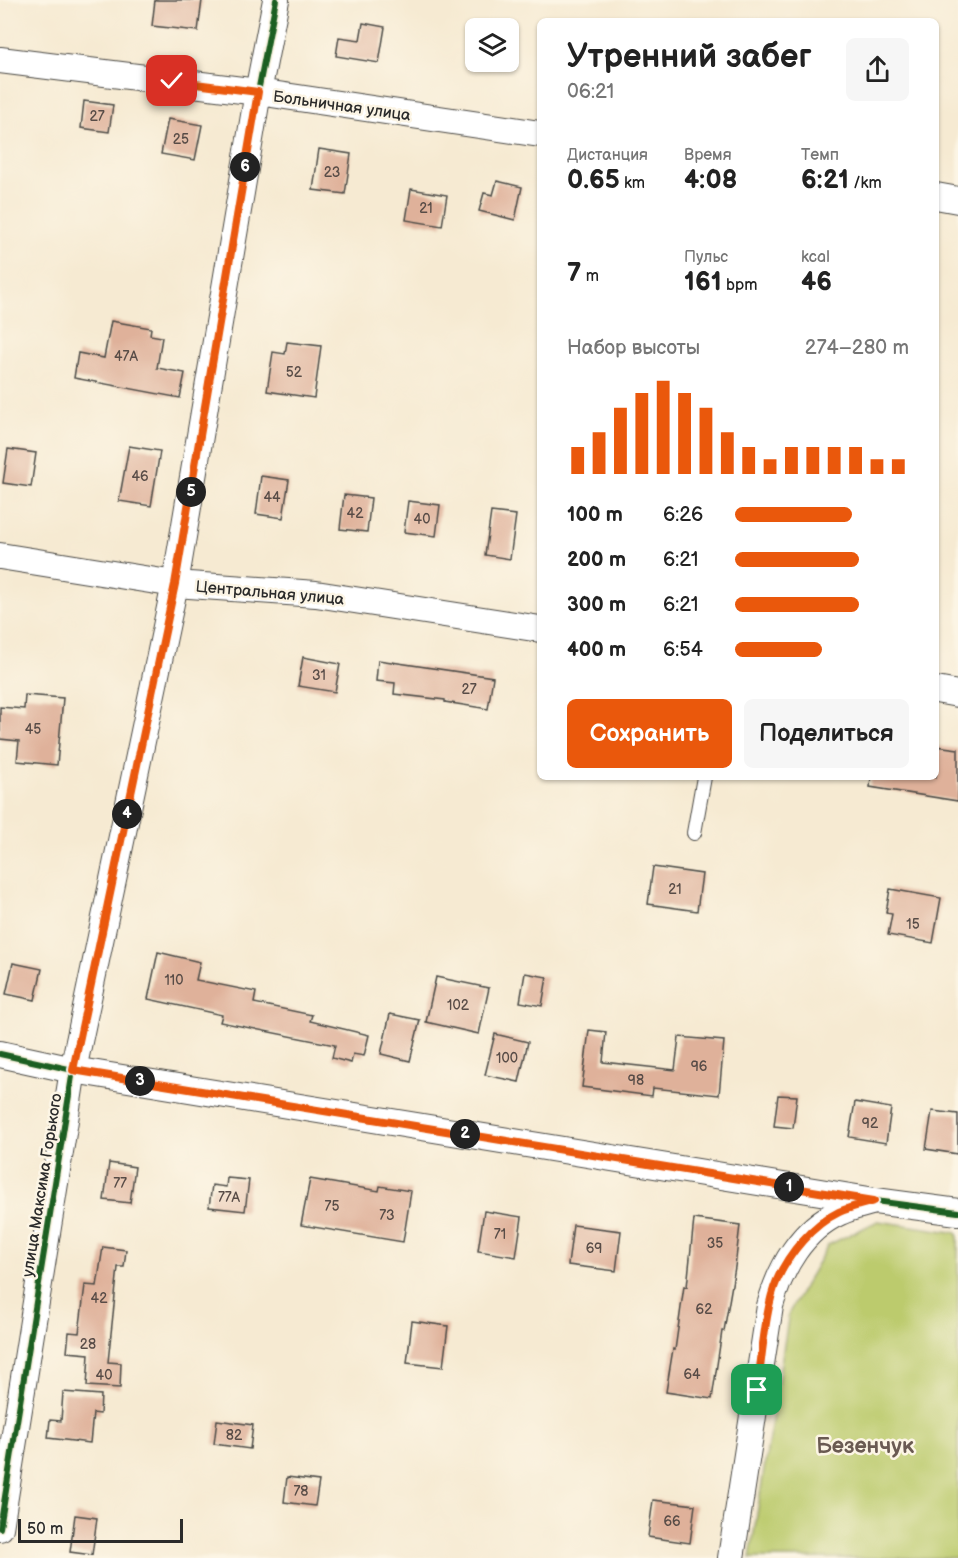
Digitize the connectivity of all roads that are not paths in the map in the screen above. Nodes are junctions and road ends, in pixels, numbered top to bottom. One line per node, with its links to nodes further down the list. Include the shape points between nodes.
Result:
1 (276, 0): 3 (street, улица Максима Горького)
2 (0, 60): 3 (street, Больничная улица)
3 (258, 92): 4 (street, Больничная улица); 8 (street, улица Максима Горького)
4 (537, 134)
5 (939, 197): 6 (street)
6 (958, 200)
7 (0, 556): 8 (street, Центральная улица)
8 (175, 584): 9 (street, Центральная улица, via 316,594); 15 (street, улица Максима Горького)
9 (537, 628)
10 (939, 691): 11 (street)
11 (958, 694)
12 (703, 780): 13 (lane)
13 (694, 833)
14 (0, 1054): 15 (street)
15 (73, 1070): 16 (street); 18 (street, улица Максима Горького)
16 (874, 1201): 17 (street); 19 (street, via 840,1211 820,1225 800,1244 776,1281)
17 (958, 1212)
18 (0, 1527)
19 (731, 1558)

